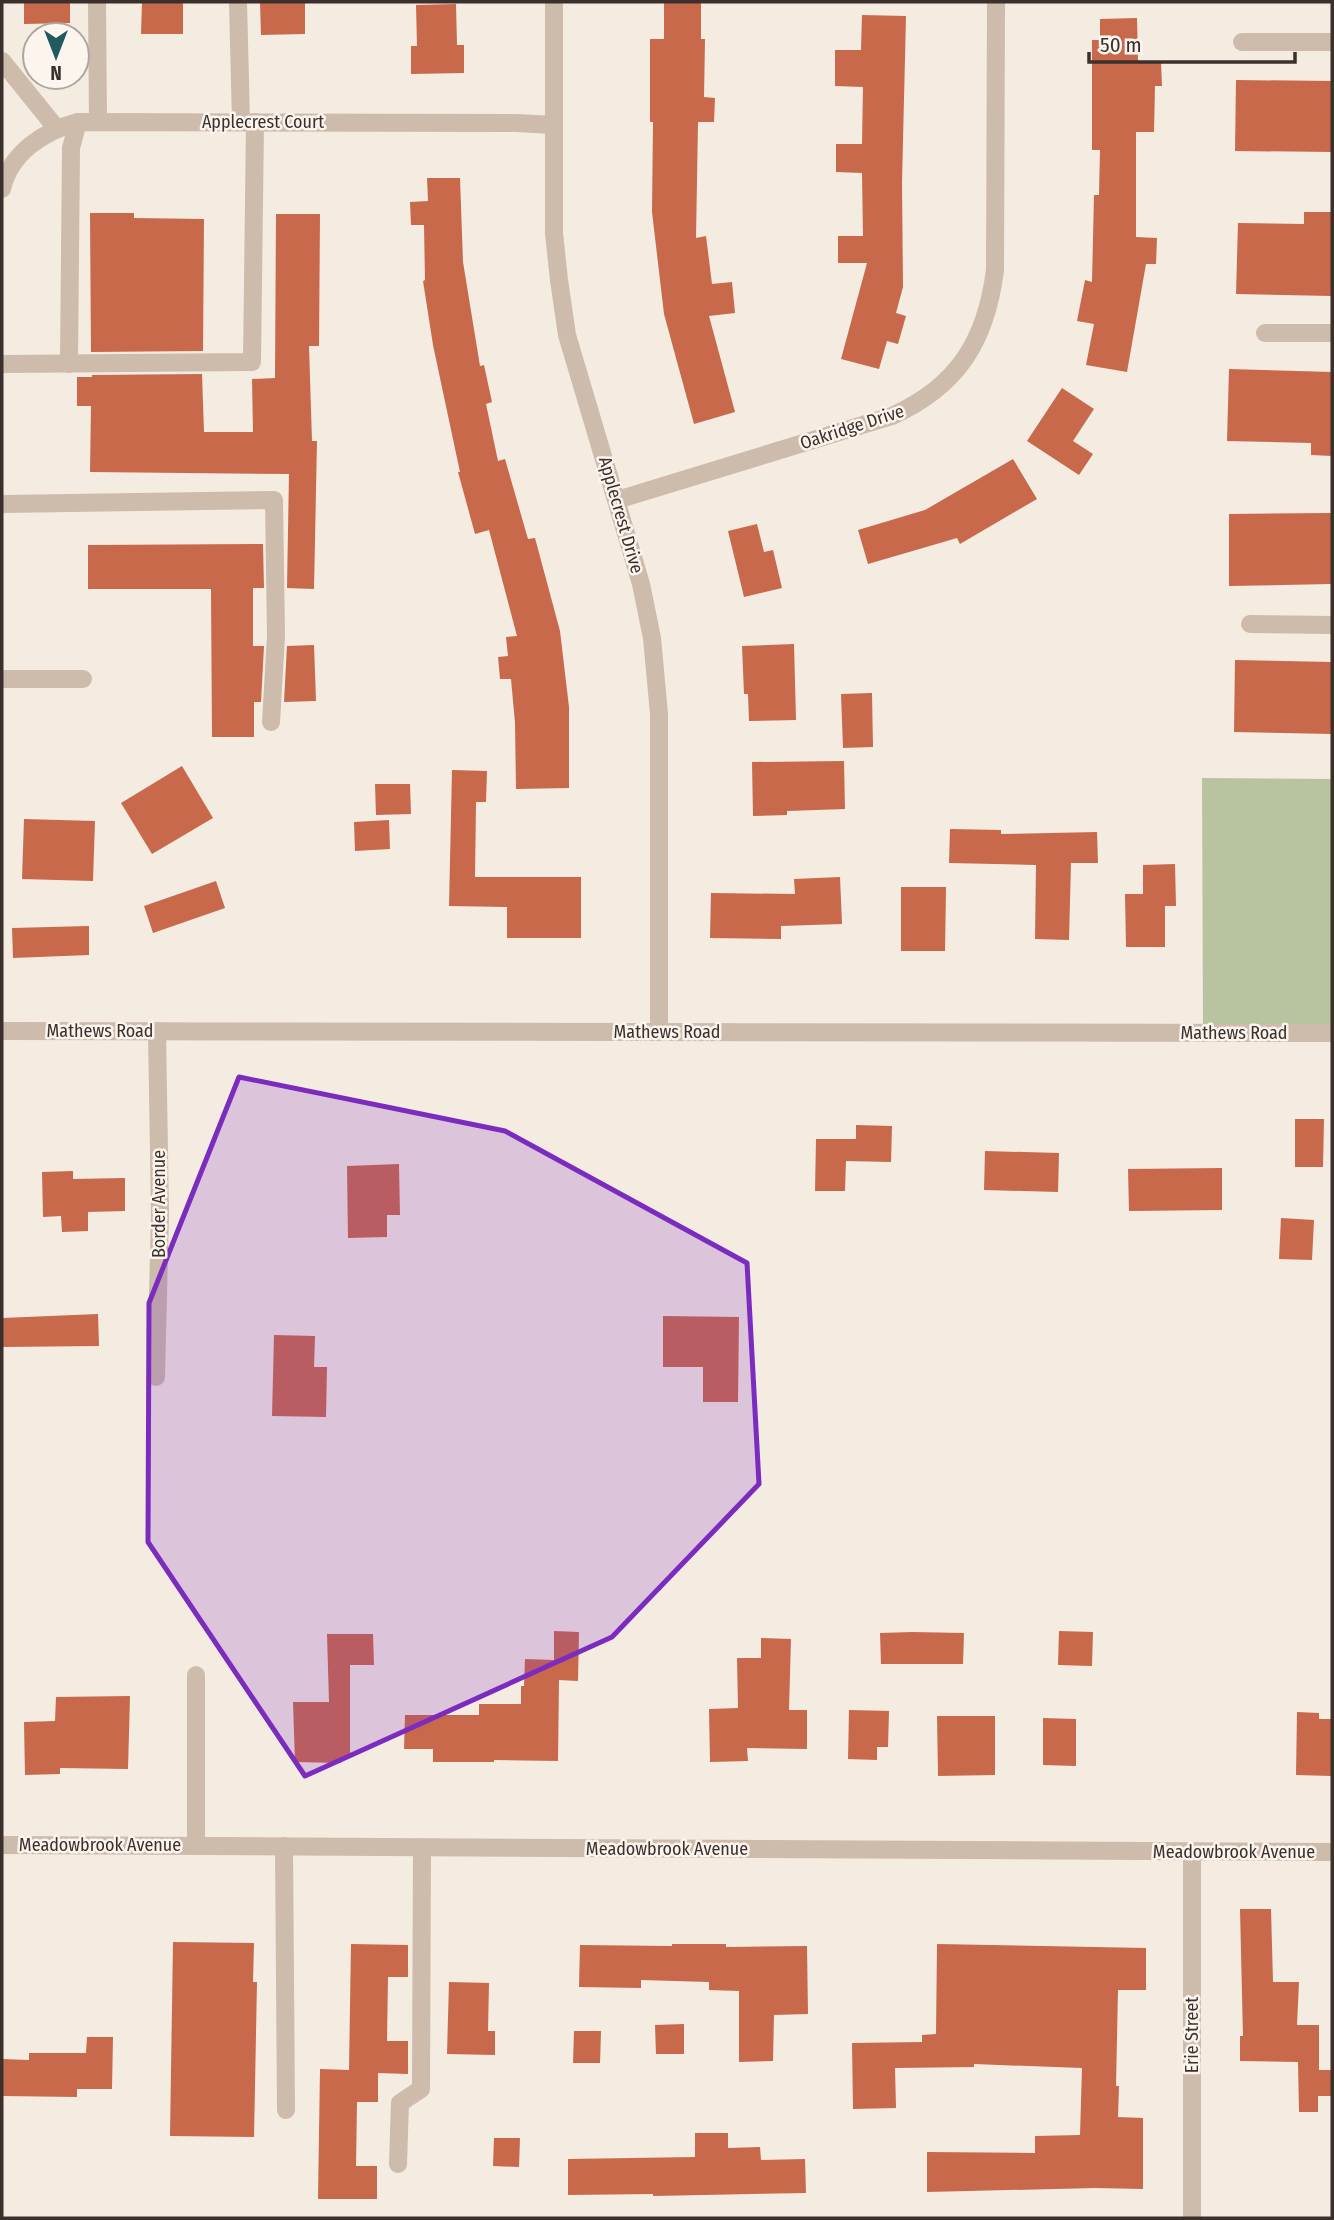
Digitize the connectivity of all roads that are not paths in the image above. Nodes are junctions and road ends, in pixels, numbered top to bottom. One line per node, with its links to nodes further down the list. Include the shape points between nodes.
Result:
1 (97, 2): 9 (street)
2 (238, 2): 10 (street)
3 (554, 2): 11 (street, Applecrest Drive)
4 (996, 2): 18 (street, Oakridge Drive, via 995,270 983,327 967,359 932,394 892,416)
5 (1242, 42): 6 (street)
6 (1332, 42)
7 (2, 61): 12 (street)
8 (78, 122): 9 (street, Applecrest Court); 12 (street, Applecrest Court); 17 (street, via 71,148)
9 (98, 122): 10 (street, Applecrest Court)
10 (248, 122): 11 (street, Applecrest Court); 17 (street, via 252,362)
11 (554, 125): 18 (street, Applecrest Drive, via 554,233 567,335)
12 (57, 129): 13 (street, Applecrest Court, via 26,148 10,168)
13 (2, 189)
14 (1265, 333): 15 (street)
15 (1332, 333)
16 (2, 364): 17 (street)
17 (69, 364)
18 (617, 500): 27 (street, Applecrest Drive, via 652,638 659,714)
19 (2, 504): 24 (street, via 274,500 276,636)
20 (1250, 624): 21 (street)
21 (1332, 625)
22 (2, 679): 23 (street)
23 (83, 680)
24 (271, 722)
25 (2, 1031): 26 (street, Mathews Road)
26 (157, 1031): 27 (street, Mathews Road); 29 (street, Border Avenue, via 160,1214)
27 (659, 1032): 28 (street, Mathews Road)
28 (1332, 1033)
29 (156, 1377)
30 (196, 1675): 32 (street)
31 (2, 1845): 32 (street, Meadowbrook Avenue)
32 (196, 1846): 33 (street, Meadowbrook Avenue)
33 (284, 1846): 34 (street, Meadowbrook Avenue); 37 (street)
34 (422, 1847): 35 (street, Meadowbrook Avenue); 38 (street, via 421,2090 400,2103)
35 (1192, 1851): 36 (street, Meadowbrook Avenue); 39 (street, Erie Street)
36 (1332, 1852)
37 (286, 2110)
38 (398, 2164)
39 (1192, 2218)

